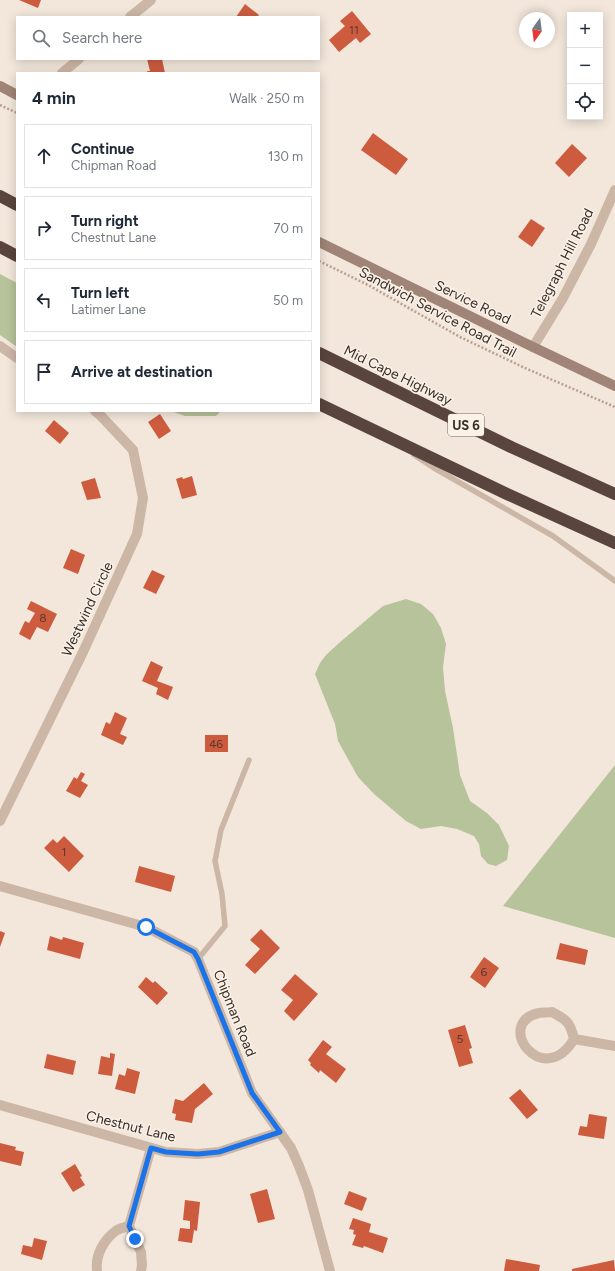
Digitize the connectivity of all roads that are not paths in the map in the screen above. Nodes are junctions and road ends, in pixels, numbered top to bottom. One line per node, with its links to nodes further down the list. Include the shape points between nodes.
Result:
1 (151, 0): 2 (street)
2 (131, 16)
3 (78, 60): 4 (street)
4 (63, 72)
5 (0, 86): 6 (street)
6 (16, 94)
7 (615, 190): 14 (street, Telegraph Hill Road, via 591,244)
8 (0, 196): 9 (highway)
9 (16, 204)
10 (320, 242): 14 (street, Service Road)
11 (0, 247): 12 (highway)
12 (16, 255)
13 (0, 346): 16 (street)
14 (533, 347): 17 (street, Service Road)
15 (320, 353): 21 (highway, Mid Cape Highway / US 6, via 511,447)
16 (16, 357)
17 (615, 386)
18 (320, 404): 20 (highway)
19 (96, 412): 25 (street, Westwind Circle, via 133,450 143,498 136,534)
20 (386, 436): 22 (highway); 23 (lane, via 434,468 553,536)
21 (615, 494)
22 (615, 543)
23 (615, 580)
24 (249, 760): 27 (lane, via 221,830 215,861 222,894 224,926)
25 (0, 821)
26 (0, 886): 27 (street, Chipman Road, via 146,927 194,952)
27 (198, 959): 31 (street, Chipman Road, via 252,1093)
28 (574, 1039): 28 (street, via 561,1055 548,1058 536,1056 528,1050 521,1040 520,1031 530,1016 552,1012 571,1026); 29 (street)
29 (615, 1046)
30 (0, 1105): 32 (street, Chestnut Lane)
31 (280, 1132): 32 (street, Chestnut Lane, via 219,1152 198,1154 166,1152); 36 (street, Chipman Road, via 291,1148 308,1190)
32 (151, 1148): 33 (street)
33 (129, 1226): 34 (street, via 118,1230 101,1248 96,1261); 35 (street, via 141,1252)
34 (97, 1271)
35 (141, 1271)
36 (330, 1271)

